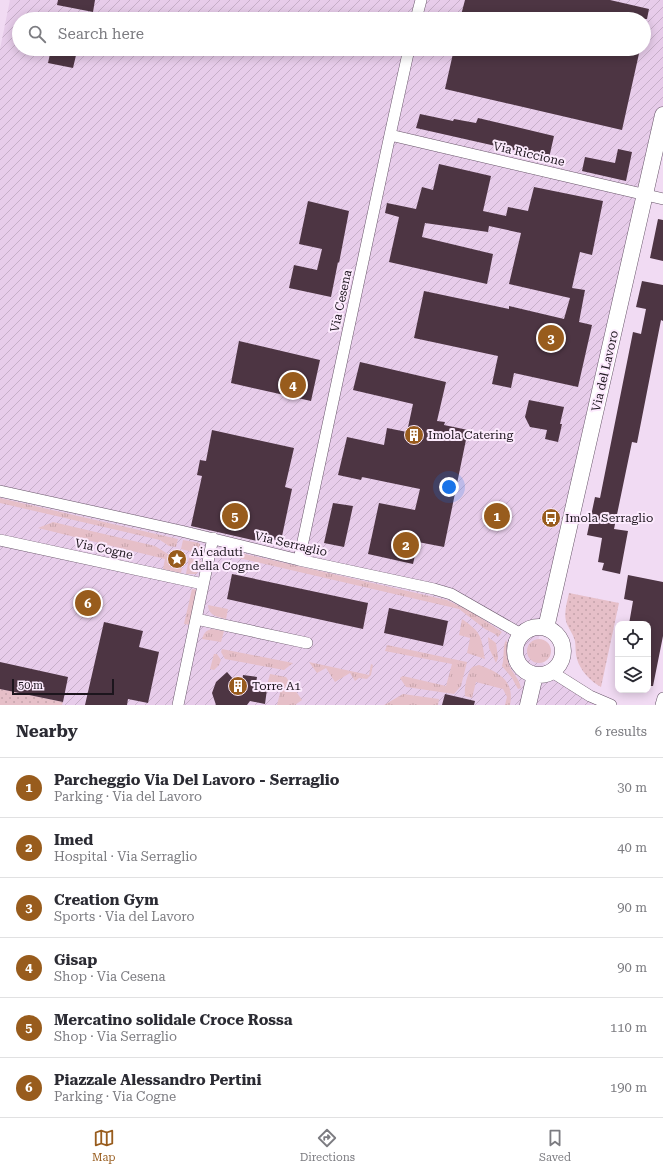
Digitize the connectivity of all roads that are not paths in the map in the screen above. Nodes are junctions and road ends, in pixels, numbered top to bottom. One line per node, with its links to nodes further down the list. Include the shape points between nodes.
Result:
1 (421, 0): 2 (street)
2 (418, 12)
3 (408, 56): 5 (street, Via Cesena)
4 (663, 115): 6 (main road, Via del Lavoro)
5 (390, 134): 6 (street, Via Riccione); 11 (street, Via Cesena)
6 (645, 194): 7 (street, Via Riccione); 14 (main road, Via del Lavoro)
7 (663, 199)
8 (0, 491): 9 (street, Via Serraglio)
9 (213, 538): 11 (street, Via Serraglio); 12 (street)
10 (0, 540): 12 (street, Via Cogne)
11 (299, 560): 15 (street, Via Serraglio, via 434,588 451,594)
12 (203, 584): 13 (street)
13 (196, 619): 16 (street); 20 (street)
14 (546, 628): 15 (main road, via 532,627); 17 (main road, via 558,635 563,648 561,662)
15 (521, 634): 18 (main road, via 515,648 517,662 528,673)
16 (307, 644)
17 (552, 672): 18 (main road, via 541,676); 22 (street, via 590,696)
18 (535, 675): 21 (main road)
19 (663, 698): 23 (street)
20 (178, 705)
21 (528, 705)
22 (611, 705)
23 (661, 705)

